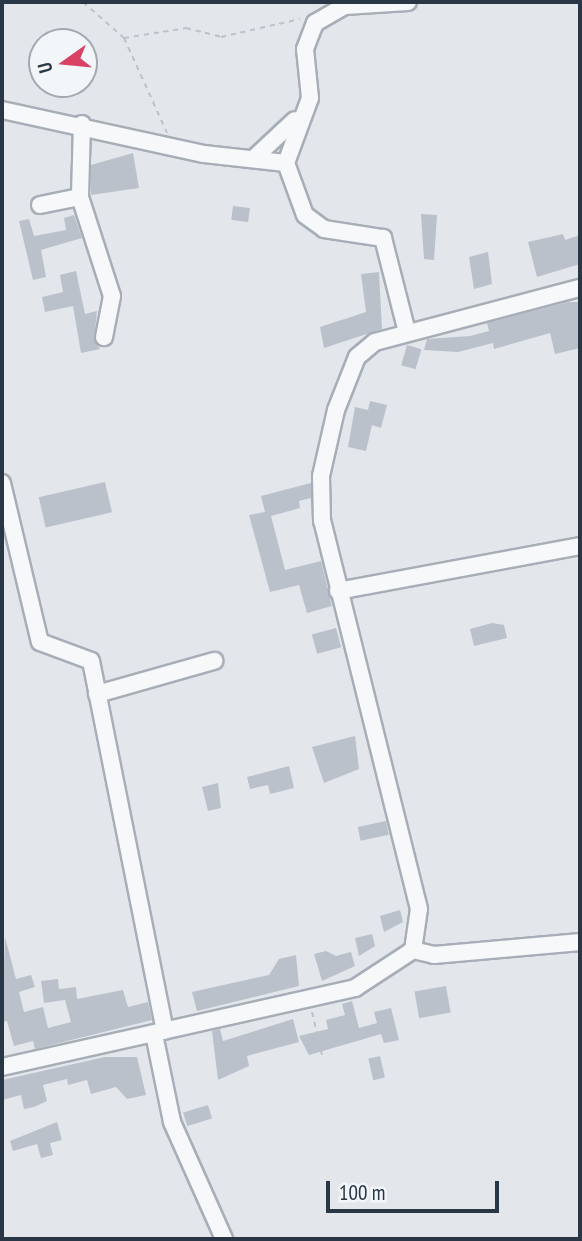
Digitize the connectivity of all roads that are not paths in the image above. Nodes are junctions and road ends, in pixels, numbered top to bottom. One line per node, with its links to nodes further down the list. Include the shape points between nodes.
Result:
1 (399, 2): 2 (street); 3 (street)
2 (408, 2)
3 (321, 13): 5 (street, via 305,49 310,98)
4 (2, 110): 6 (street)
5 (298, 117): 7 (street); 8 (street)
6 (82, 124): 7 (street); 9 (street)
7 (253, 159): 8 (street)
8 (286, 163): 12 (street, via 305,215 324,229 383,238)
9 (80, 197): 10 (street); 13 (street, via 112,296)
10 (40, 205)
11 (580, 288): 12 (street)
12 (407, 332): 16 (street, via 375,342 357,357 336,410 320,489)
13 (104, 337)
14 (2, 483): 18 (street, via 40,642 61,654 85,654)
15 (580, 546): 16 (street)
16 (338, 591): 20 (street, via 419,909)
17 (214, 661): 18 (street)
18 (97, 694): 21 (street)
19 (580, 942): 20 (street, via 434,955)
20 (413, 950): 21 (street, via 366,984)
21 (160, 1033): 22 (street); 23 (street, via 172,1122)
22 (2, 1067)
23 (224, 1239)

